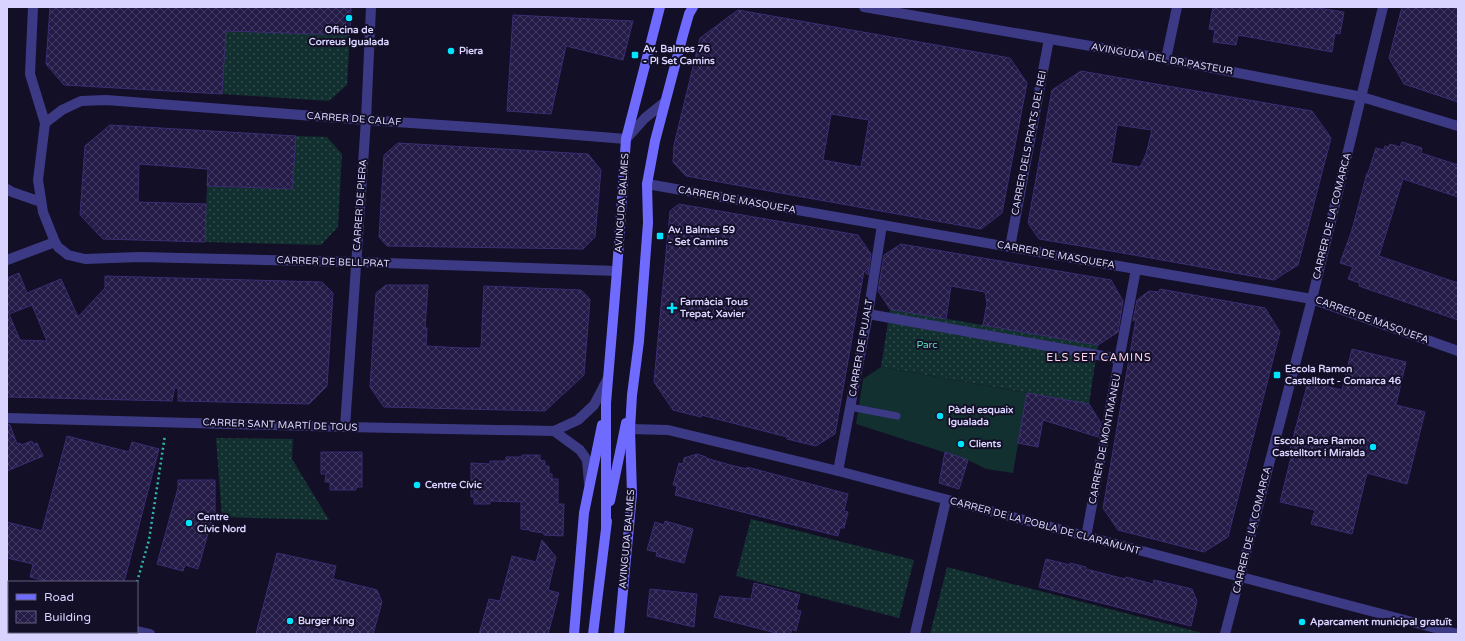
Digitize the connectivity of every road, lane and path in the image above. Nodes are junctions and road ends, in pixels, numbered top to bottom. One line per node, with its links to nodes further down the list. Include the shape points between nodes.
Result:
1 (33, 7): 13 (street, via 30,74)
2 (371, 7): 12 (street, CARRER DE PIERA)
3 (660, 7): 15 (street, AVINGUDA BALMES)
4 (693, 7): 11 (street, AVINGUDA BALMES, via 682,35)
5 (864, 7): 8 (street, AVINGUDA DEL DR.PASTEUR)
6 (1177, 7): 9 (street)
7 (1383, 7): 10 (street, CARRER DE LA COMARCA)
8 (1049, 39): 9 (street, AVINGUDA DEL DR.PASTEUR); 21 (street, CARRER DELS PRATS DEL REI)
9 (1166, 59): 10 (street, AVINGUDA DEL DR.PASTEUR)
10 (1362, 97): 14 (street, AVINGUDA DEL DR.PASTEUR); 26 (street, CARRER DE LA COMARCA)
11 (665, 102): 15 (street, via 645,118); 16 (street, AVINGUDA BALMES)
12 (366, 120): 13 (street, CARRER DE CALAF, via 106,100 81,101 62,110); 15 (street, CARRER DE CALAF); 23 (street, CARRER DE PIERA)
13 (45, 123): 18 (street, via 38,180)
14 (1458, 126)
15 (626, 139): 25 (street, AVINGUDA BALMES)
16 (647, 184): 19 (street, CARRER DE MASQUEFA); 31 (street, AVINGUDA BALMES, via 648,223)
17 (7, 189): 18 (street)
18 (42, 202): 20 (street, via 43,212)
19 (882, 225): 21 (street, CARRER DE MASQUEFA); 27 (street, CARRER DE PUJALT)
20 (55, 242): 22 (street); 23 (street, CARRER DE BELLPRAT, via 68,255 85,259 139,257)
21 (1010, 247): 24 (street, CARRER DE MASQUEFA)
22 (7, 260)
23 (356, 262): 25 (street, CARRER DE BELLPRAT); 37 (street, CARRER DE PIERA)
24 (1136, 270): 26 (street, CARRER DE MASQUEFA); 29 (street, CARRER DE MONTMANEU)
25 (618, 271): 30 (street, AVINGUDA BALMES)
26 (1312, 299): 28 (street, CARRER DE MASQUEFA); 45 (street, CARRER DE LA COMARCA)
27 (868, 314): 29 (street); 33 (street, CARRER DE PUJALT)
28 (1458, 351)
29 (1120, 359): 44 (street, CARRER DE MONTMANEU)
30 (609, 377): 32 (street, AVINGUDA BALMES); 39 (street, via 594,405 578,420)
31 (632, 395): 38 (street, AVINGUDA BALMES); 43 (street, AVINGUDA BALMES)
32 (606, 403): 41 (street, AVINGUDA BALMES); 43 (street, AVINGUDA BALMES)
33 (850, 407): 34 (lane); 40 (street, CARRER DE PUJALT)
34 (897, 416)
35 (7, 418): 36 (street, CARRER SANT MARTÍ DE TOUS)
36 (166, 422): 37 (street, CARRER SANT MARTÍ DE TOUS); 46 (path, via 149,540)
37 (345, 427): 39 (street, CARRER SANT MARTÍ DE TOUS)
38 (630, 429): 40 (street, CARRER DE LA POBLA DE CLARAMUNT, via 668,430); 52 (street, AVINGUDA BALMES, via 632,494)
39 (554, 431): 41 (street, via 580,450 587,460)
40 (838, 471): 42 (street, CARRER DE LA POBLA DE CLARAMUNT)
41 (589, 484): 50 (street, AVINGUDA BALMES, via 584,513)
42 (946, 500): 44 (street, CARRER DE LA POBLA DE CLARAMUNT); 47 (street)
43 (606, 527): 51 (street)
44 (1086, 537): 45 (street, CARRER DE LA POBLA DE CLARAMUNT)
45 (1240, 577): 53 (street, CARRER DE LA COMARCA); 54 (street, CARRER DE LA POBLA DE CLARAMUNT)
46 (137, 581)
47 (916, 630)
48 (138, 631): 49 (street)
49 (150, 634)
50 (574, 634)
51 (593, 634)
52 (619, 634)
53 (1225, 634)
54 (1458, 634)

